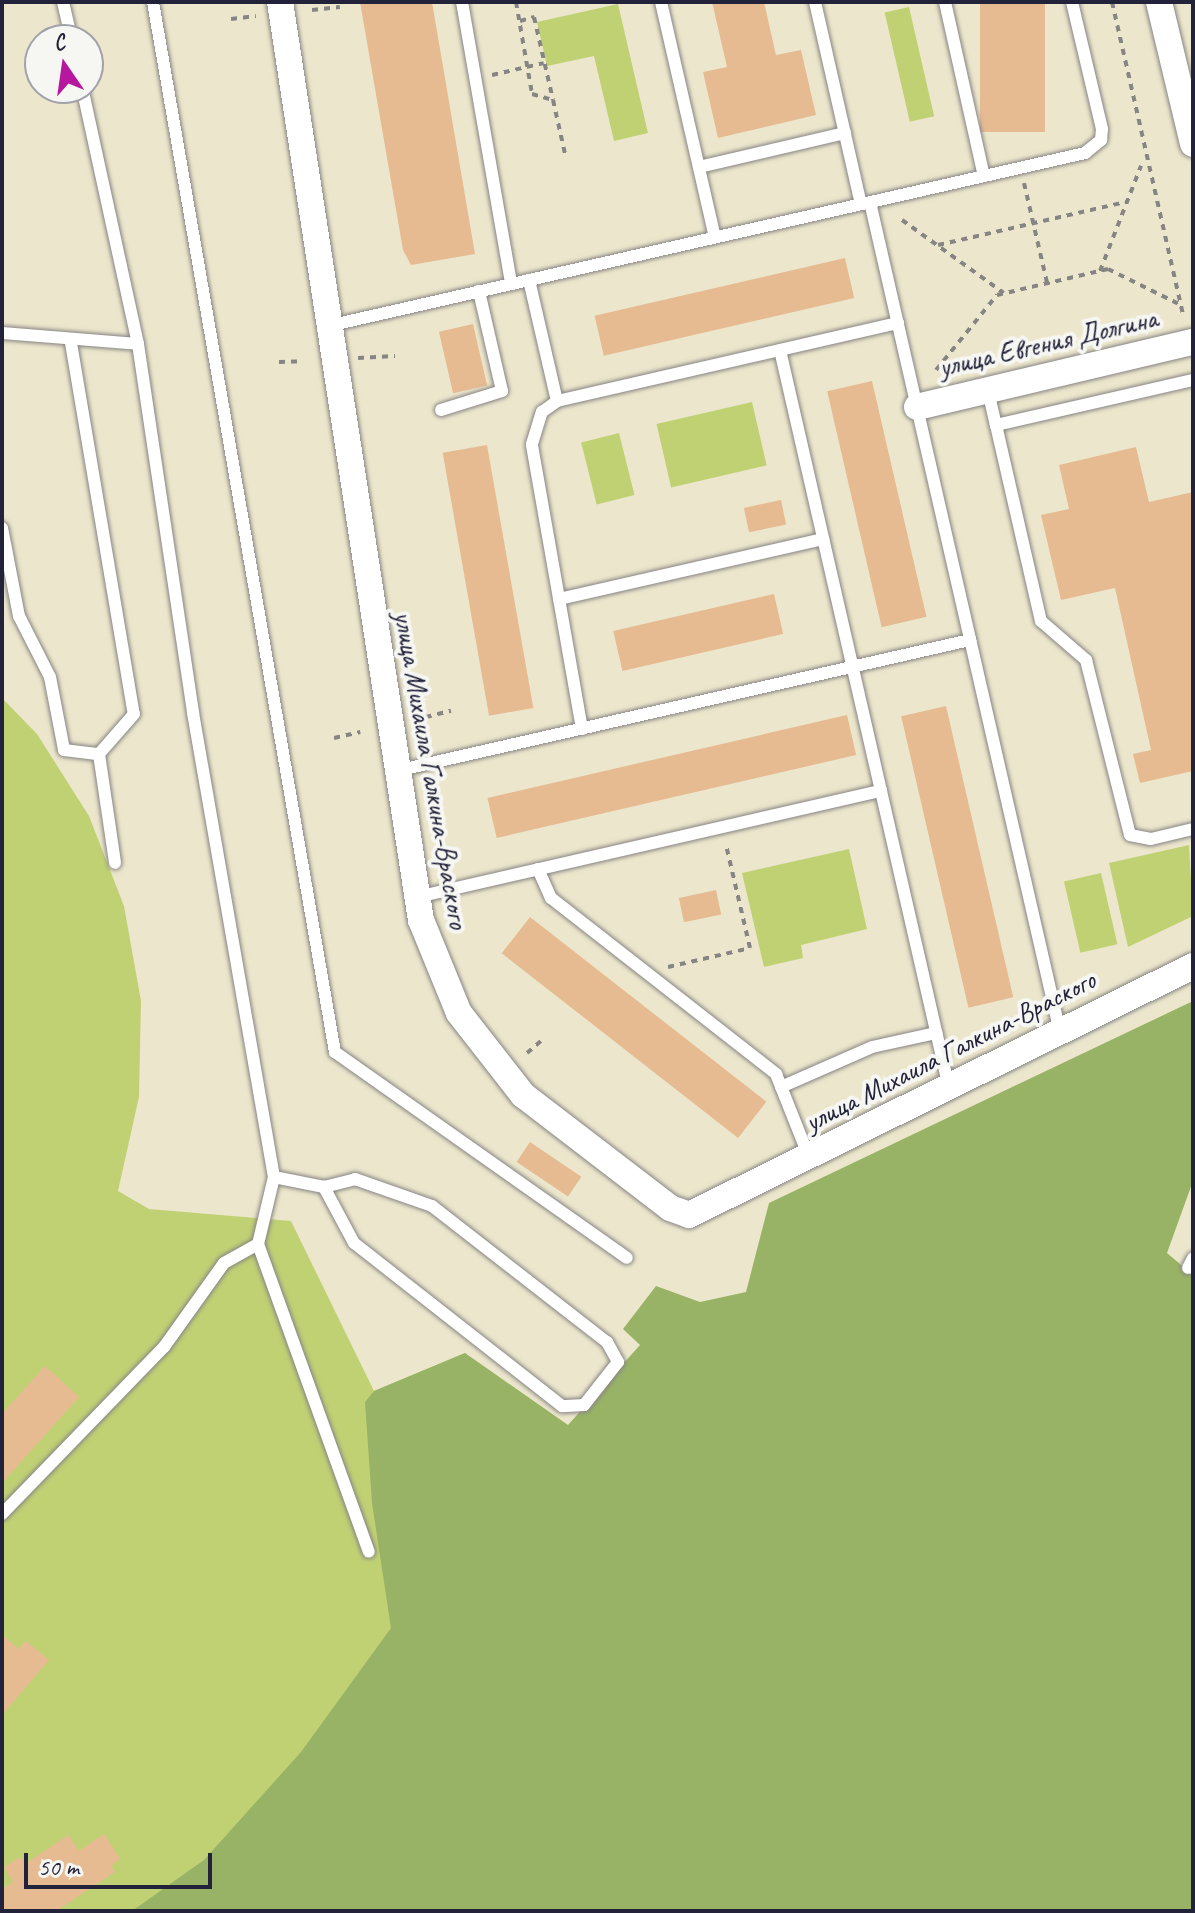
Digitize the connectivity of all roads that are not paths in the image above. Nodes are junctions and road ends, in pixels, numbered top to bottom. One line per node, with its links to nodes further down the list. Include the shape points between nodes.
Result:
1 (63, 2): 10 (lane)
2 (153, 2): 56 (lane, via 335,1052)
3 (280, 2): 22 (street, улица Михаила Галкина-Враского)
4 (462, 2): 19 (lane)
5 (661, 2): 14 (lane)
6 (815, 2): 12 (lane)
7 (945, 2): 15 (lane)
8 (1072, 2): 15 (lane, via 1101,140 1085,153)
9 (1159, 2): 13 (street)
10 (68, 24)
11 (86, 104): 26 (lane)
12 (845, 133): 14 (lane); 16 (lane)
13 (1193, 144)
14 (699, 167): 17 (lane)
15 (984, 176): 16 (lane)
16 (866, 203): 17 (lane); 21 (lane)
17 (715, 237): 18 (lane)
18 (529, 280): 19 (lane); 30 (lane)
19 (511, 284): 20 (lane)
20 (479, 291): 22 (lane); 32 (lane, via 502,391)
21 (898, 323): 27 (lane); 31 (lane)
22 (325, 327): 41 (street, улица Михаила Галкина-Враского)
23 (2, 333): 25 (lane)
24 (1193, 342): 29 (street, улица Евгения Долгина)
25 (71, 343): 26 (lane); 40 (lane, via 134,714)
26 (138, 344): 53 (lane, via 193,713)
27 (780, 350): 30 (lane); 35 (lane)
28 (1193, 380): 33 (lane)
29 (988, 391): 31 (street, улица Евгения Долгина); 33 (lane)
30 (557, 401): 36 (lane, via 532,432)
31 (917, 407): 37 (lane)
32 (441, 410)
33 (996, 425): 43 (lane, via 1041,621 1086,660 1130,835 1151,839)
34 (2, 528): 40 (lane, via 19,616 50,677 64,750)
35 (823, 539): 36 (lane); 38 (lane)
36 (559, 599): 39 (lane)
37 (970, 640): 38 (lane); 48 (lane)
38 (852, 667): 39 (lane); 42 (lane)
39 (582, 729): 41 (lane)
40 (99, 754): 44 (lane)
41 (394, 772): 46 (street, улица Михаила Галкина-Враского)
42 (881, 791): 45 (lane); 49 (lane)
43 (1193, 829)
44 (115, 863)
45 (538, 869): 46 (lane); 50 (lane, via 551,898 776,1074)
46 (417, 897): 52 (street, улица Михаила Галкина-Враского, via 439,970 489,1057 563,1131 670,1208 703,1211)
47 (1193, 966): 48 (street, улица Михаила Галкина-Враского)
48 (1060, 1032): 51 (street, улица Михаила Галкина-Враского)
49 (936, 1033): 50 (lane, via 872,1047); 51 (lane)
50 (781, 1087): 52 (lane)
51 (949, 1088): 52 (street, улица Михаила Галкина-Враского)
52 (809, 1157)
53 (274, 1177): 54 (lane); 55 (lane)
54 (324, 1187): 54 (lane, via 355,1179 432,1206 607,1342 618,1362 584,1405 562,1406 354,1243)
55 (258, 1244): 57 (lane, via 224,1263 164,1347); 58 (lane)
56 (627, 1258)
57 (2, 1514)
58 (369, 1552)

